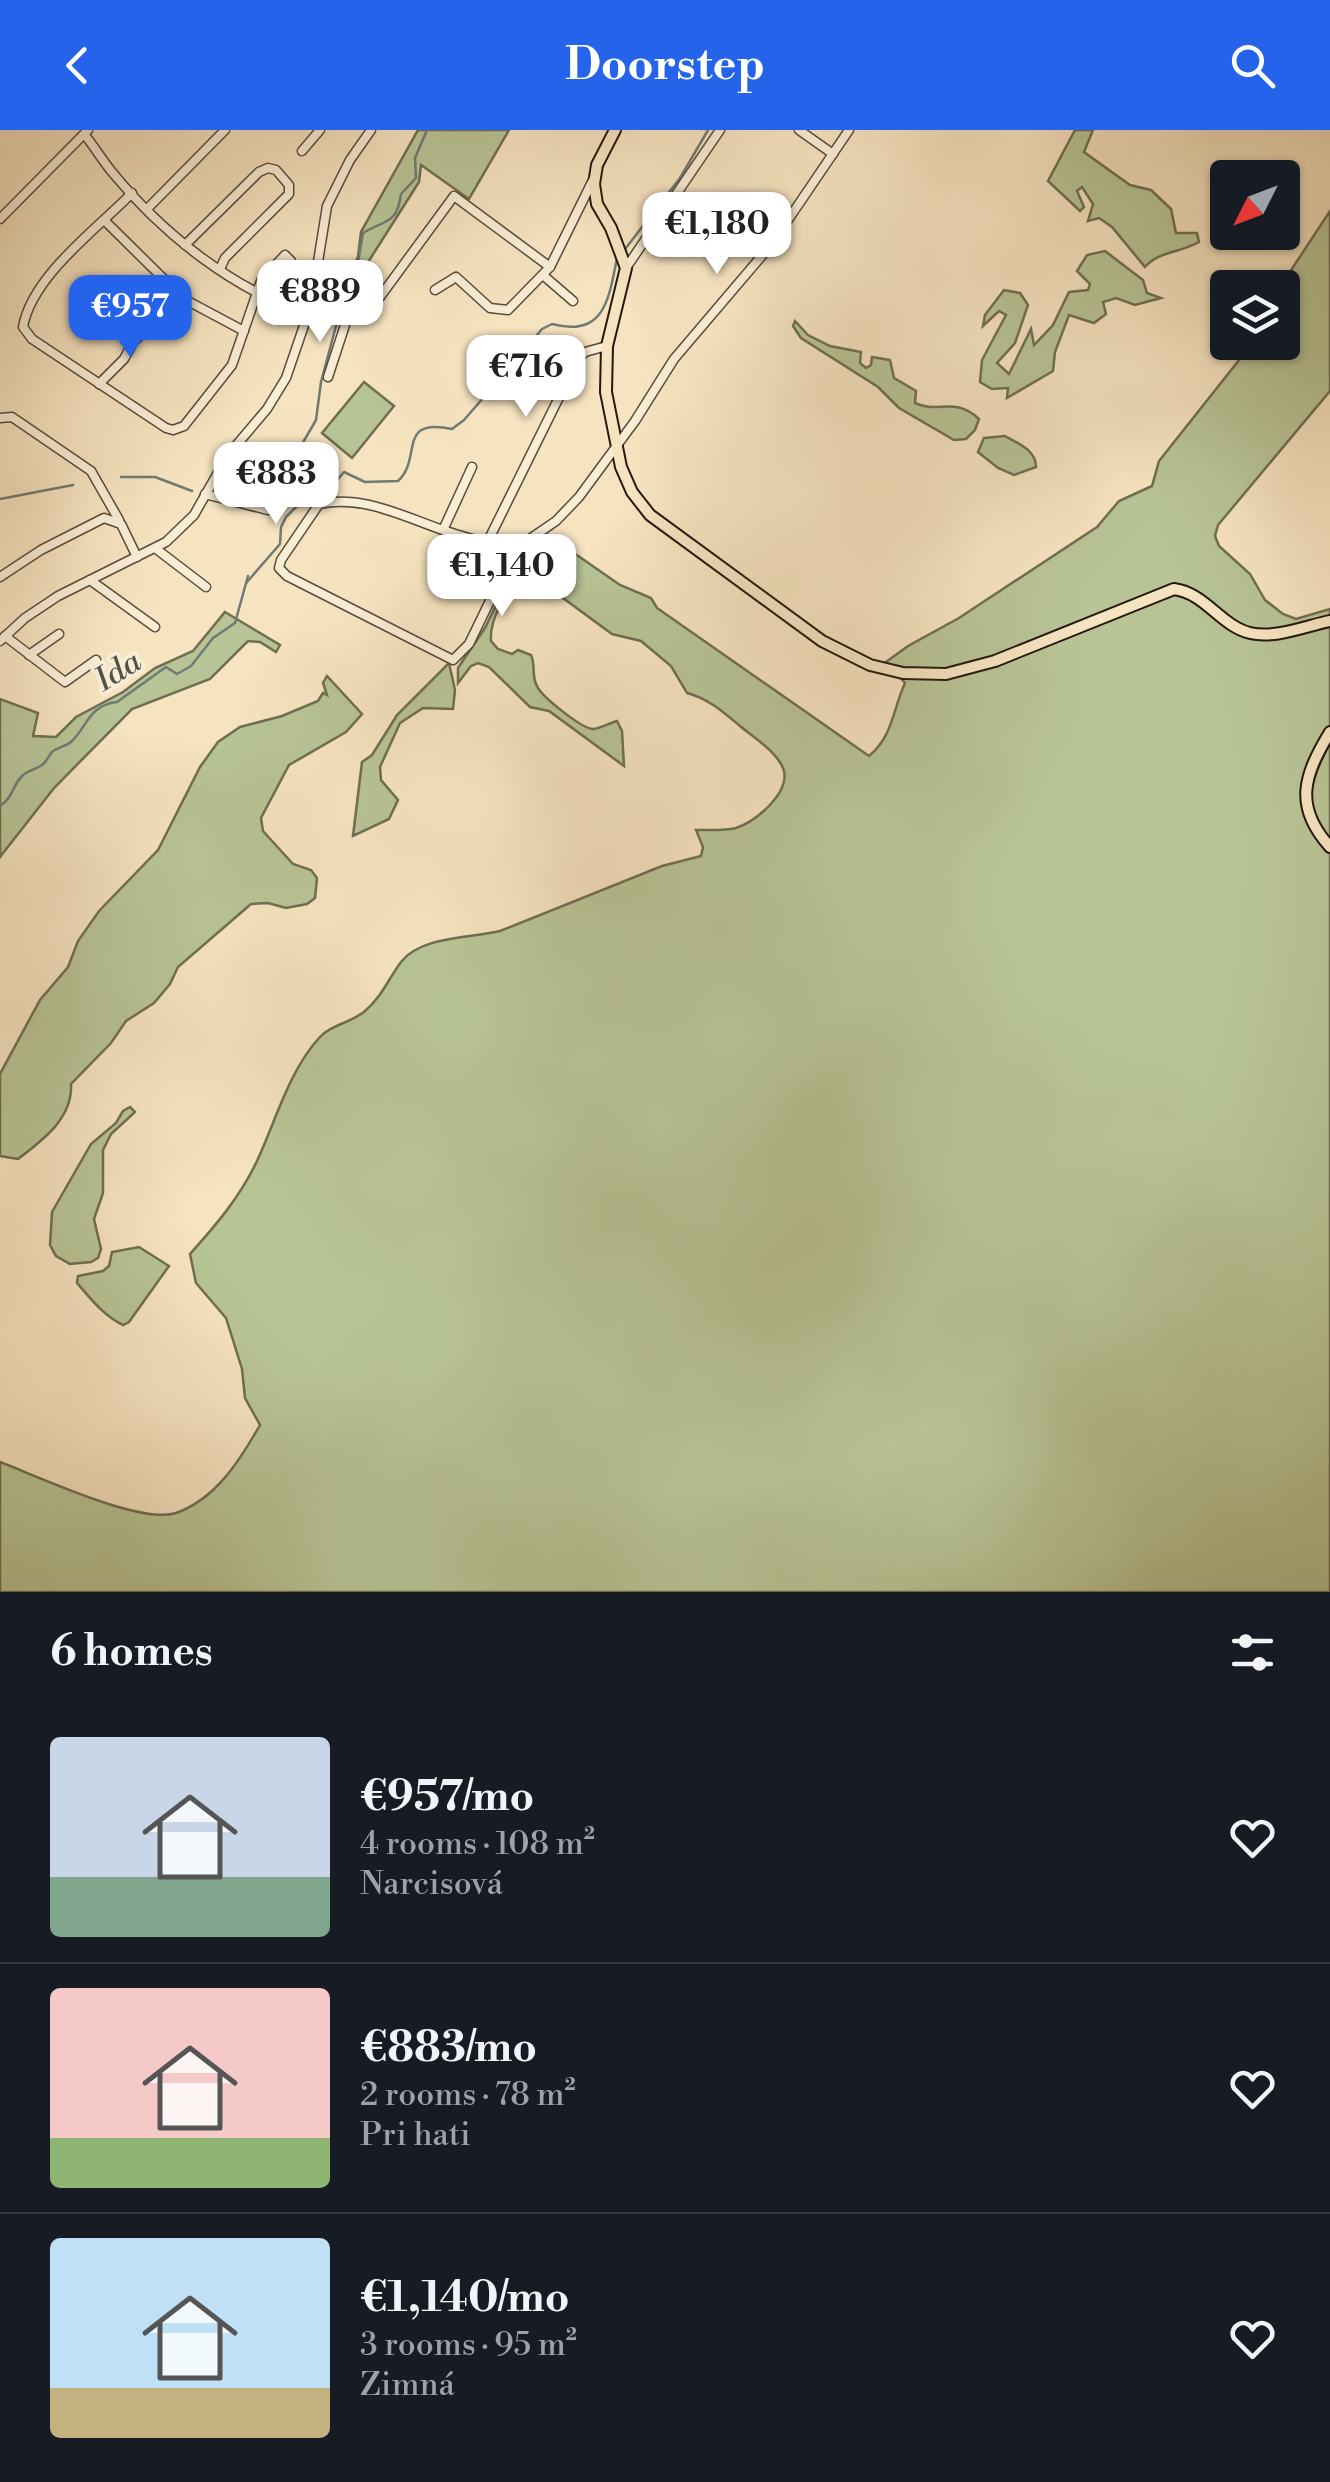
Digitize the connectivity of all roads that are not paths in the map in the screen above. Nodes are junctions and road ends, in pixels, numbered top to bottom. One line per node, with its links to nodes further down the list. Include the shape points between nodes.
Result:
1 (225, 130): 13 (street)
2 (320, 130): 9 (street)
3 (371, 130): 26 (street, via 328,206)
4 (615, 130): 12 (main road)
5 (720, 130): 17 (street)
6 (799, 130): 10 (street)
7 (849, 130): 10 (street)
8 (86, 132): 11 (street); 14 (street)
9 (302, 151)
10 (833, 154): 33 (street)
11 (132, 193): 13 (street); 15 (street)
12 (589, 198): 17 (main road); 19 (street)
13 (148, 208): 16 (street)
14 (0, 219)
15 (105, 221): 22 (street); 31 (street, via 47,278 23,327)
16 (186, 245): 20 (street); 20 (street, via 259,172 276,170 289,194)
17 (622, 257): 29 (main road)
18 (291, 261): 24 (street, via 285,255 262,279)
19 (550, 267): 21 (street); 27 (street, via 454,196 367,314)
20 (220, 269): 24 (street)
21 (544, 276): 23 (street, via 501,310 484,304 456,277); 25 (street)
22 (163, 278): 28 (street, via 194,306); 31 (street, via 126,326 126,338 134,340 124,359)
23 (435, 290)
24 (259, 292): 26 (street); 28 (street)
25 (572, 301)
26 (310, 309): 27 (street); 36 (street, via 282,385)
27 (340, 311): 30 (street, via 342,338)
28 (244, 331): 31 (street, via 232,365 177,430)
29 (607, 346): 33 (main road); 39 (street, via 578,359)
30 (328, 378)
31 (99, 384)
32 (0, 418): 37 (street, via 12,417 74,456 98,479)
33 (615, 446): 41 (street, via 571,506); 46 (main road, via 640,504 822,642 870,666 946,674 1168,590 1188,592 1252,634)
34 (306, 453): 36 (street, via 268,510)
35 (472, 467): 38 (street)
36 (205, 494): 40 (street, via 189,520)
37 (121, 524): 42 (street); 43 (street, via 100,519)
38 (443, 530): 39 (street); 41 (street, via 366,503 320,504 279,568 453,660 469,644)
39 (487, 543): 41 (street)
40 (158, 547): 42 (street); 45 (street)
41 (516, 549)
42 (137, 557): 44 (street)
43 (0, 576)
44 (90, 580): 47 (street); 49 (street)
45 (206, 587)
46 (1330, 621)
47 (155, 626)
48 (59, 634): 50 (street)
49 (2, 638): 50 (street)
50 (29, 655): 51 (street, via 65,682)
51 (96, 660)
52 (1330, 732): 53 (main road, via 1313,760 1306,796 1312,822)
53 (1330, 847)

